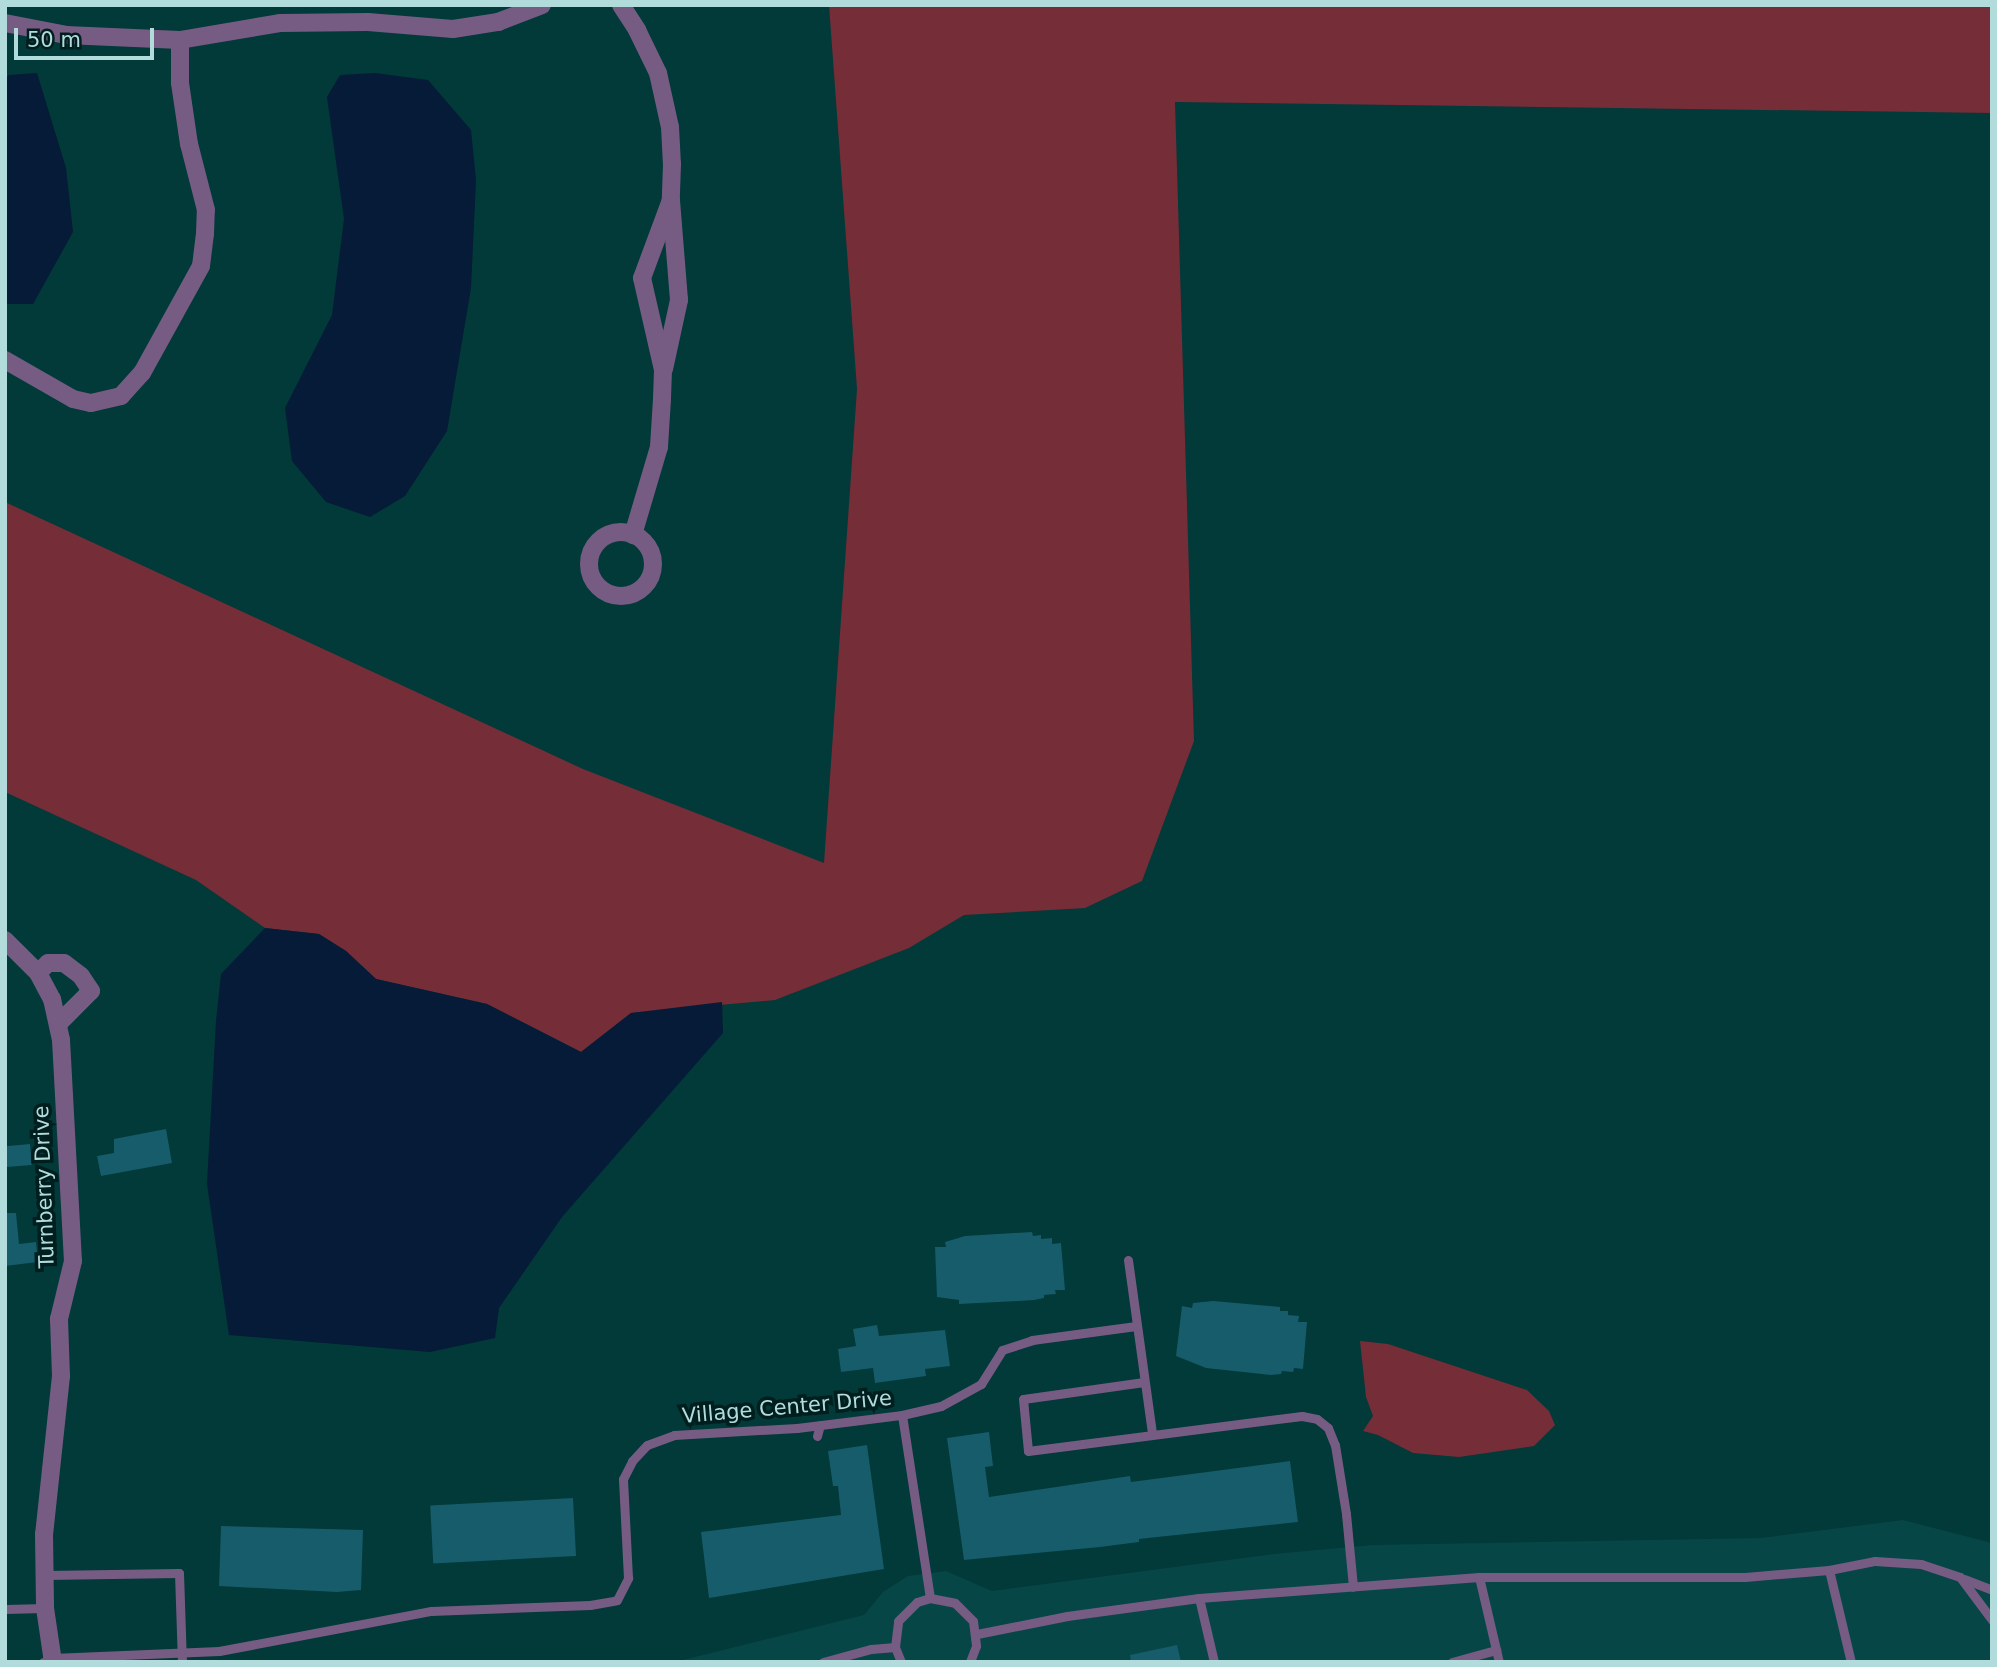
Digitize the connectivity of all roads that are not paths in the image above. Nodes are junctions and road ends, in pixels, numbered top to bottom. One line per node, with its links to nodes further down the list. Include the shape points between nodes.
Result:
1 (542, 5): 4 (street, via 498,22 453,29 368,22 280,23)
2 (621, 5): 5 (street, via 658,73 670,127)
3 (5, 23): 4 (street, via 66,35)
4 (180, 40): 6 (street, via 180,83 189,144 206,210 201,266 142,373 121,396 91,402 73,399)
5 (671, 200): 7 (street, via 679,300); 7 (street, via 642,278)
6 (5, 360)
7 (663, 370): 8 (street, via 659,447)
8 (632, 535)
9 (5, 940): 10 (street, Turnberry Drive)
10 (38, 973): 11 (street, Turnberry Drive); 11 (street, via 48,963 64,963 81,976 90,991)
11 (59, 1023): 20 (street, Turnberry Drive, via 73,1261 59,1319 61,1376 46,1512)
12 (1128, 1261): 13 (lane)
13 (1136, 1326): 14 (lane); 15 (lane, Village Center Drive, via 1032,1340 1002,1350 981,1384 941,1406)
14 (1144, 1382): 17 (lane); 17 (lane, via 1023,1399 1028,1451)
15 (902, 1415): 16 (lane, Village Center Drive); 25 (lane)
16 (820, 1425): 18 (lane); 33 (lane, Village Center Drive, via 674,1435 647,1445 623,1479 628,1578 617,1600 431,1611)
17 (1152, 1433): 23 (lane, via 1302,1416 1317,1419 1328,1428 1335,1445)
18 (817, 1436)
19 (1829, 1570): 21 (lane, via 1745,1577); 22 (lane, via 1886,1562 1921,1564); 42 (lane)
20 (45, 1575): 27 (street, Turnberry Drive); 33 (lane, via 179,1573)
21 (1479, 1577): 23 (lane); 32 (lane)
22 (1960, 1577): 24 (lane); 29 (lane)
23 (1353, 1587): 26 (lane)
24 (1992, 1590)
25 (930, 1598): 30 (lane, via 966,1611); 31 (lane, via 906,1610 894,1633)
26 (1199, 1598): 30 (lane); 39 (lane)
27 (45, 1608): 28 (lane); 35 (street, Turnberry Drive)
28 (5, 1609)
29 (1992, 1620)
30 (977, 1634): 38 (lane)
31 (895, 1647): 36 (lane); 37 (lane)
32 (1496, 1650): 40 (lane); 41 (lane)
33 (182, 1658): 34 (lane, Village Center Drive)
34 (92, 1660): 35 (lane, Village Center Drive)
35 (50, 1661)
36 (823, 1662)
37 (901, 1662)
38 (970, 1662)
39 (1214, 1662)
40 (1452, 1662)
41 (1499, 1662)
42 (1851, 1662)

